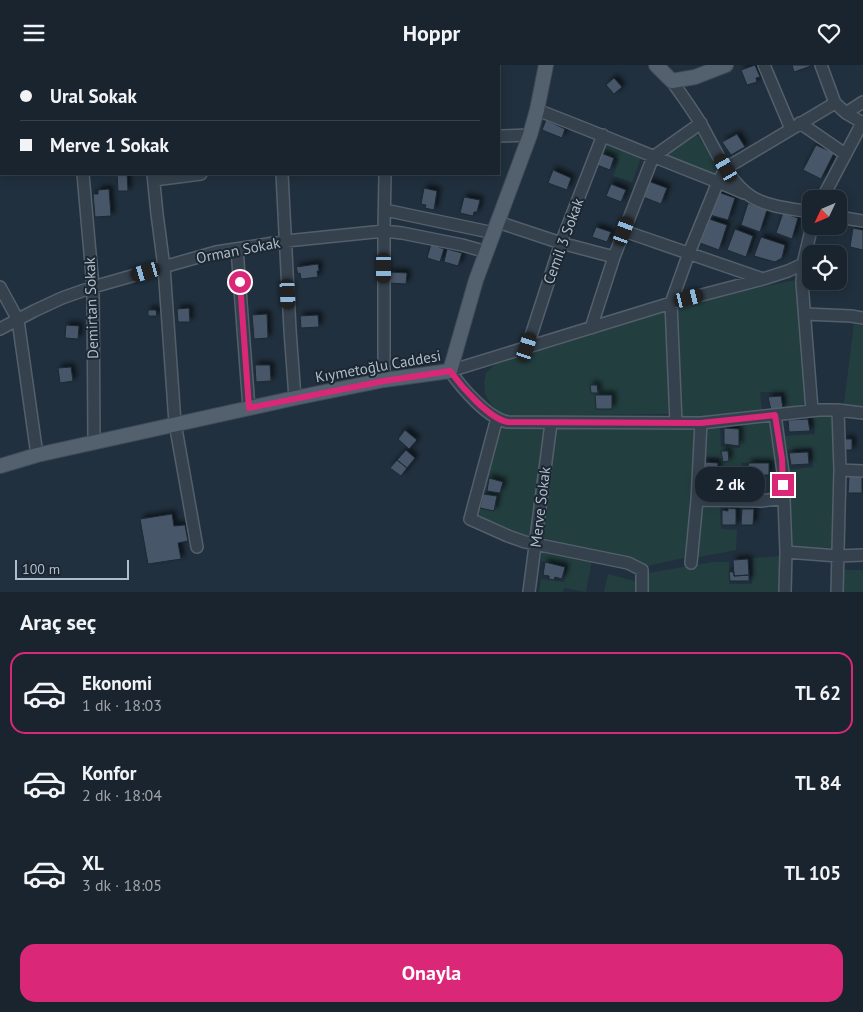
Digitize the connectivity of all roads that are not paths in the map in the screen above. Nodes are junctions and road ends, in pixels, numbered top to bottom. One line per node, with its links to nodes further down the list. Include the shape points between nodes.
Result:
1 (546, 65): 9 (main road, Kıymetoğlu Caddesi)
2 (656, 65): 6 (main road)
3 (726, 65): 6 (main road, via 702,75)
4 (764, 65): 13 (street)
5 (821, 65): 7 (street)
6 (672, 81): 11 (street)
7 (835, 103): 10 (street); 13 (street)
8 (863, 103): 10 (street)
9 (537, 110): 14 (main road, Kıymetoğlu Caddesi); 15 (street)
10 (846, 113): 12 (street)
11 (701, 123): 18 (street); 19 (street)
12 (863, 123): 17 (street)
13 (795, 126): 17 (street); 19 (street)
14 (530, 135): 16 (street); 32 (main road, Kıymetoğlu Caddesi)
15 (603, 135): 18 (street); 36 (street, Cemil 3 Sokak)
16 (500, 136)
17 (845, 154): 26 (street)
18 (653, 157): 25 (street); 34 (street)
19 (726, 168): 25 (street); 27 (street)
20 (83, 175): 45 (street, Demirtan Sokak)
21 (185, 175): 24 (street)
22 (282, 175): 35 (street)
23 (385, 175): 28 (street)
24 (153, 177): 42 (street)
25 (718, 182): 27 (street); 39 (street)
26 (827, 190)
27 (752, 197): 29 (street)
28 (384, 210): 32 (street); 33 (street)
29 (802, 211)
30 (848, 218): 31 (street)
31 (863, 221)
32 (496, 227): 36 (street); 38 (main road, Kıymetoğlu Caddesi)
33 (384, 231): 35 (street, Orman Sokak); 38 (street, Orman Sokak); 55 (street)
34 (624, 231): 39 (street); 40 (street)
35 (286, 241): 37 (street, Orman Sokak); 56 (street)
36 (561, 243): 40 (street); 53 (street, Cemil 3 Sokak)
37 (237, 249): 42 (street, Orman Sokak); 57 (street)
38 (487, 252): 54 (main road, Kıymetoğlu Caddesi)
39 (689, 253): 43 (street); 47 (street)
40 (614, 257): 51 (street)
41 (802, 264): 43 (street)
42 (164, 267): 45 (street, Orman Sokak); 63 (street)
43 (763, 279): 47 (street)
44 (0, 287): 50 (street)
45 (92, 287): 50 (street, Orman Sokak); 67 (street, Demirtan Sokak)
46 (803, 290): 48 (street)
47 (671, 303): 51 (street); 65 (street)
48 (805, 314): 49 (street); 58 (street)
49 (863, 318)
50 (18, 320): 52 (street, Orman Sokak); 68 (street)
51 (591, 328): 53 (street)
52 (0, 329)
53 (527, 347): 54 (street)
54 (450, 371): 55 (main road, Kıymetoğlu Caddesi); 62 (street, via 470,395)
55 (384, 381): 56 (main road, Kıymetoğlu Caddesi)
56 (295, 398): 57 (main road, Kıymetoğlu Caddesi)
57 (249, 408): 63 (main road, Kıymetoğlu Caddesi)
58 (812, 410): 59 (street); 61 (street)
59 (838, 410): 60 (street); 70 (street)
60 (863, 413)
61 (775, 415): 66 (street); 72 (street)
62 (497, 419): 64 (street); 74 (street, via 470,519)
63 (175, 423): 67 (main road, Kıymetoğlu Caddesi); 75 (street)
64 (551, 423): 65 (street); 74 (street, Merve Sokak)
65 (676, 423): 66 (street)
66 (701, 423): 73 (street)
67 (94, 442): 68 (main road, Kıymetoğlu Caddesi)
68 (37, 455): 69 (main road, Kıymetoğlu Caddesi)
69 (0, 466)
70 (840, 470): 71 (street); 78 (street)
71 (863, 471)
72 (784, 498): 73 (street); 76 (street)
73 (697, 500): 79 (street)
74 (536, 544): 80 (street, Merve Sokak); 81 (street, via 634,565 642,570)
75 (197, 547)
76 (786, 552): 78 (street); 82 (street)
77 (863, 555): 78 (street)
78 (838, 556): 83 (street)
79 (691, 563)
80 (529, 592)
81 (642, 592)
82 (785, 592)
83 (836, 592)

